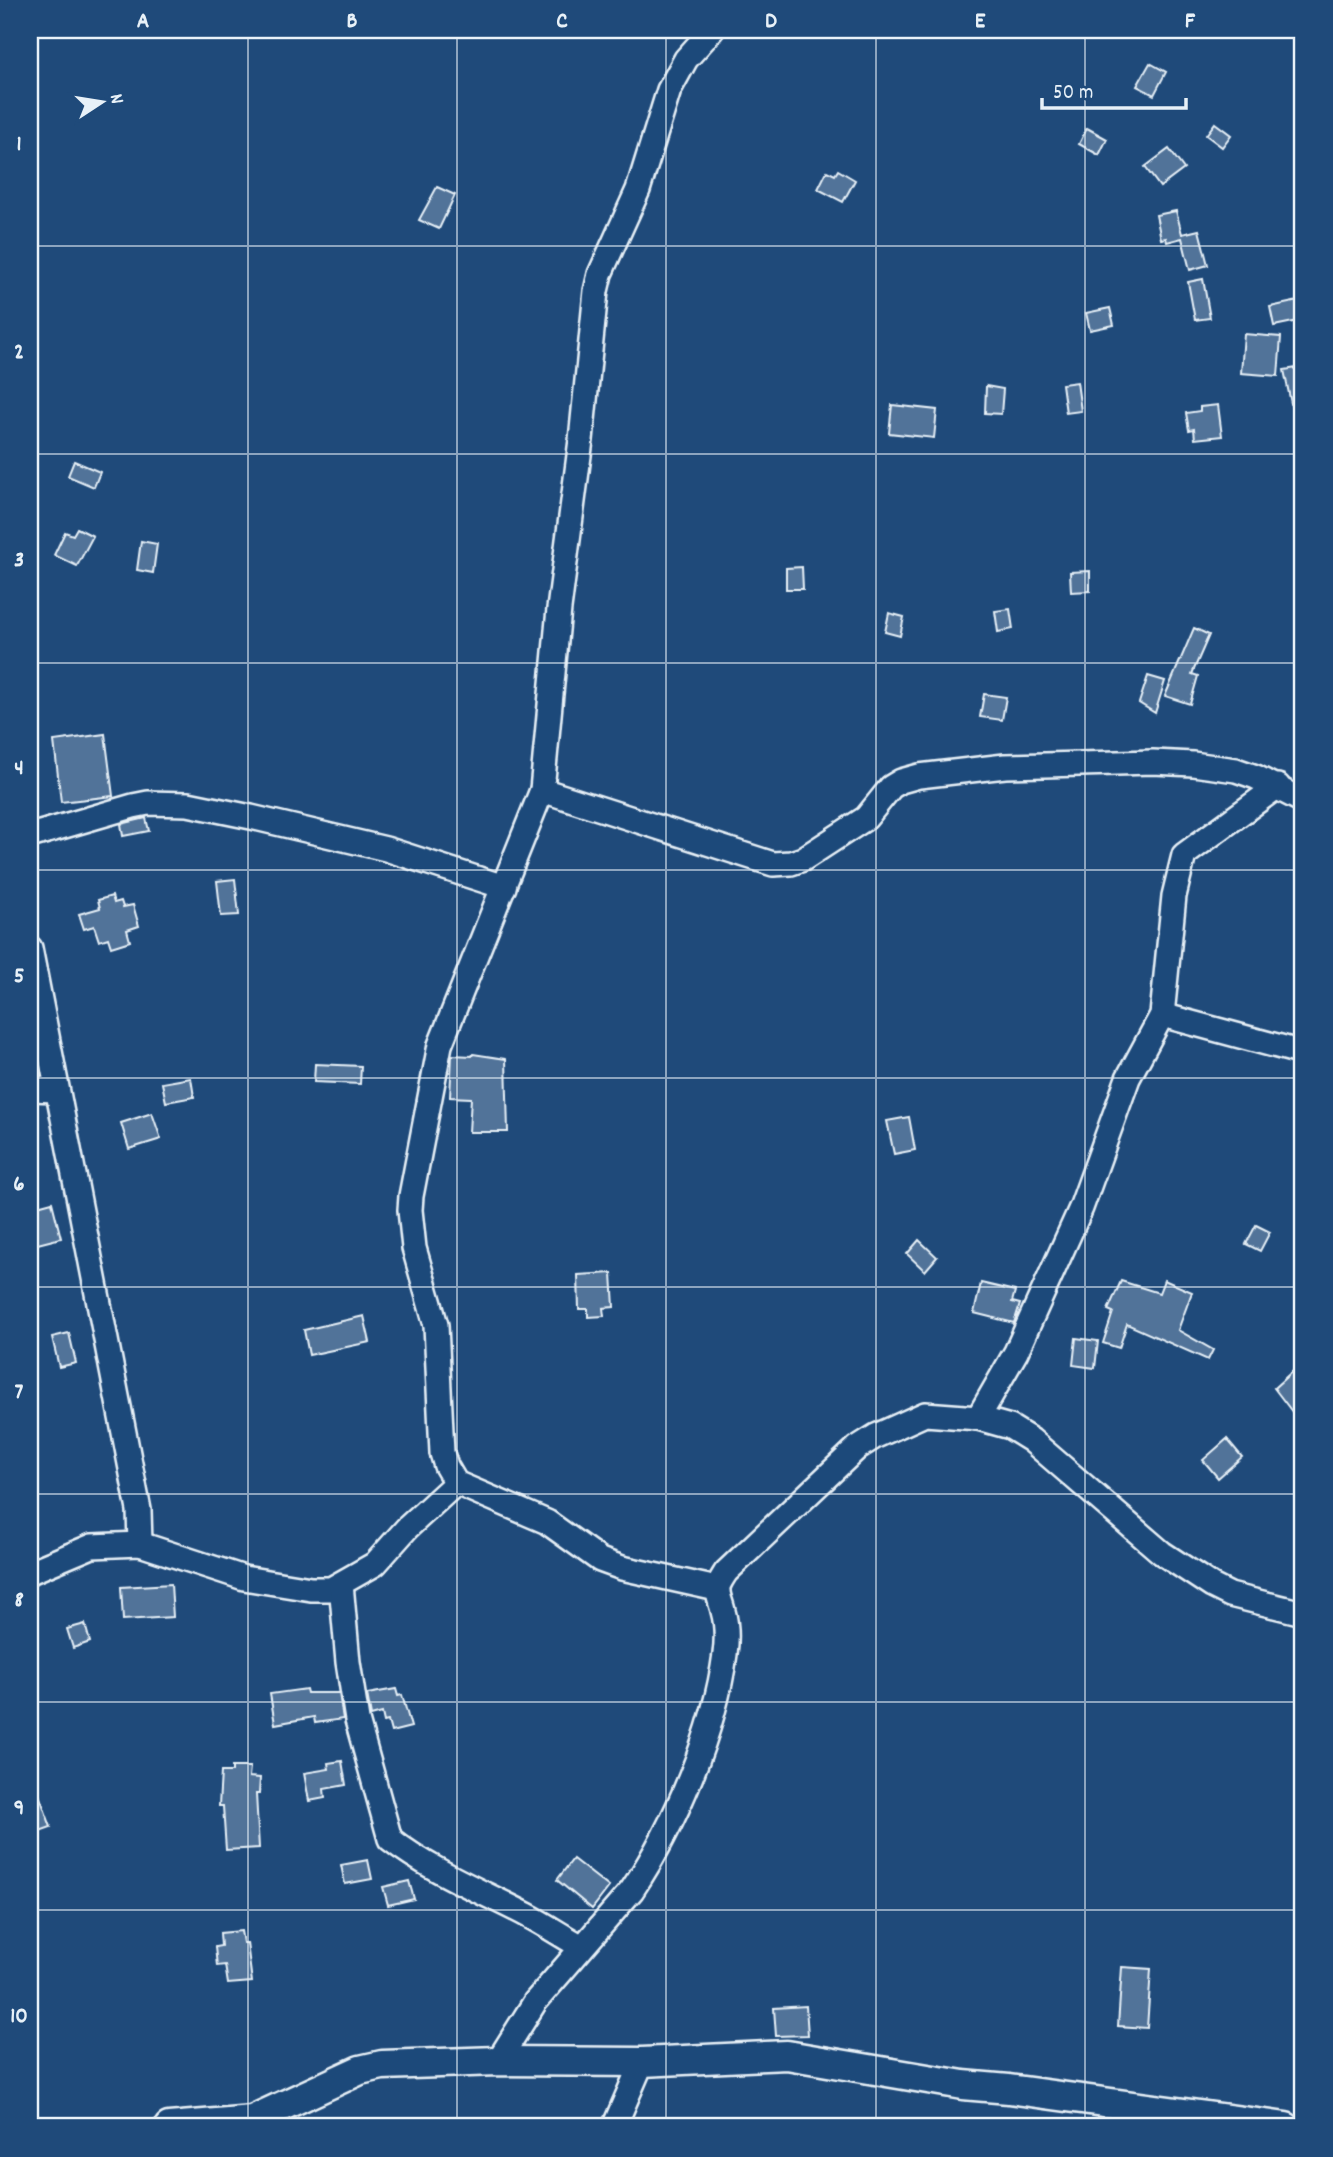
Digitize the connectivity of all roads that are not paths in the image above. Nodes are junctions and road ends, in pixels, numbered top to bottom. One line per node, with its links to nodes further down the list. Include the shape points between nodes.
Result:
1 (712, 30): 3 (street, via 686,59 669,90 638,190 596,291)
2 (1278, 786): 3 (street, via 1236,770 1153,762 1004,766 919,776 891,787 866,818 803,859 773,864); 4 (street); 8 (street, via 1184,855 1174,896)
3 (542, 790): 6 (street)
4 (1303, 801)
5 (30, 836): 6 (street, via 141,805 188,804 386,849)
6 (503, 887): 13 (street, via 440,1045 410,1210 414,1248 436,1325 442,1453)
7 (30, 948): 11 (street)
8 (1162, 1015): 9 (street); 12 (street, via 1128,1078 1081,1208 1016,1352)
9 (1303, 1054)
10 (30, 1089): 11 (street)
11 (56, 1090): 14 (street, via 139,1510)
12 (978, 1418): 17 (street, via 925,1414 876,1436 733,1563); 18 (street, via 1010,1427 1031,1440 1162,1553 1212,1586 1230,1595)
13 (456, 1483): 16 (street, via 375,1564); 17 (street, via 547,1522 600,1560)
14 (140, 1544): 15 (street, via 92,1546); 16 (street, via 244,1578 311,1588 331,1589)
15 (30, 1572)
16 (341, 1584): 19 (street, via 357,1720 390,1839)
17 (717, 1589): 19 (street, via 725,1625 725,1655 698,1758 644,1873)
18 (1303, 1613)
19 (582, 1947): 20 (street, via 535,2003)
20 (498, 2061): 21 (main road); 22 (main road, via 382,2064 360,2070)
21 (642, 2062): 24 (street); 25 (main road, via 787,2055 963,2085)
22 (254, 2124): 23 (main road)
23 (169, 2127)
24 (614, 2127)
25 (1286, 2127)

